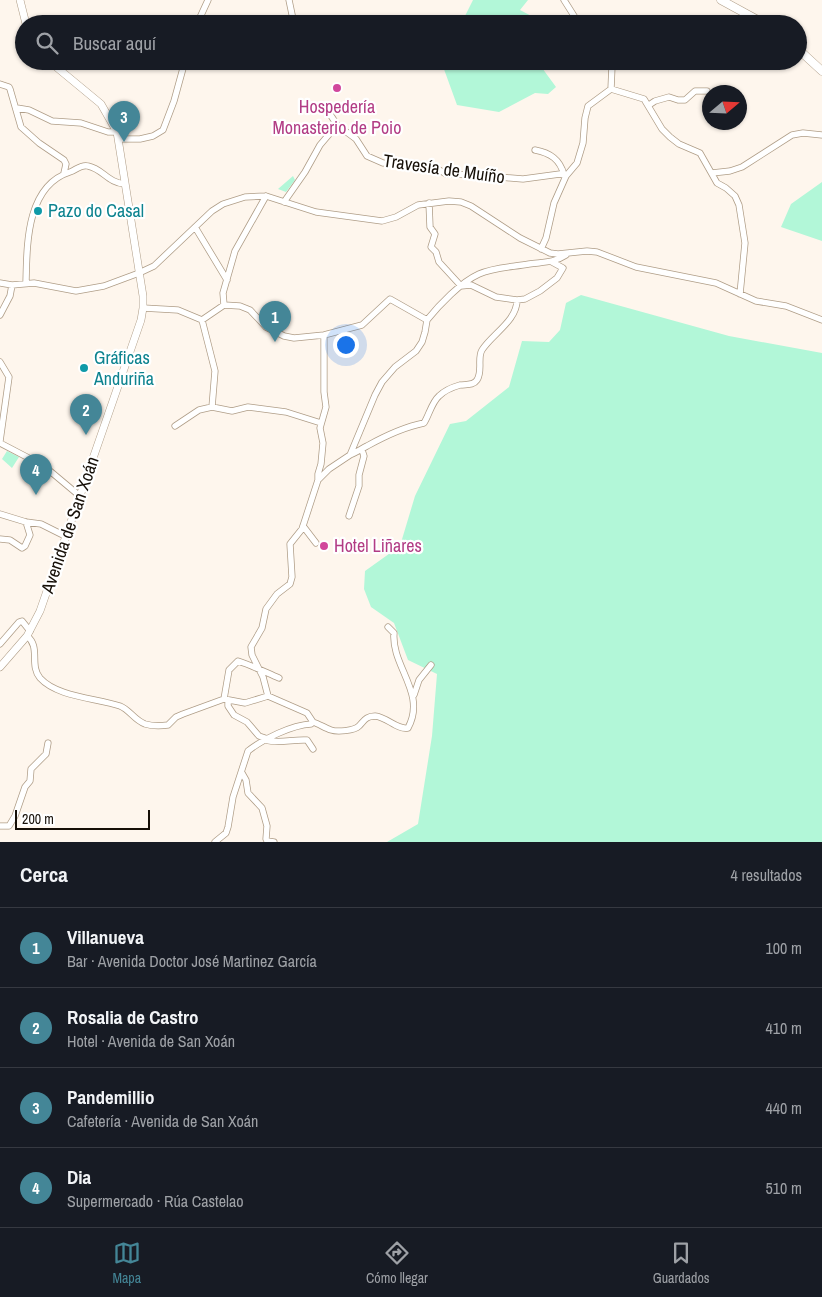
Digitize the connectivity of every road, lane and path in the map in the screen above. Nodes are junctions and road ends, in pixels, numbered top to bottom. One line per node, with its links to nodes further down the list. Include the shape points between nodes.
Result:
1 (20, 0): 6 (main road)
2 (208, 0): 7 (street)
3 (289, 0): 8 (street)
4 (564, 0): 9 (street)
5 (721, 0): 10 (highway)
6 (24, 15)
7 (201, 15)
8 (292, 15)
9 (573, 15)
10 (751, 15)
11 (807, 57): 15 (highway)
12 (60, 70): 23 (main road, via 101,104)
13 (183, 70): 23 (street, via 164,130 140,139)
14 (612, 70): 17 (street)
15 (822, 71)
16 (0, 84): 20 (street, via 9,87)
17 (611, 89): 19 (street, via 644,99); 28 (street, via 588,106 577,163)
18 (702, 91): 19 (street, via 695,91 685,100 669,96)
19 (649, 105): 27 (street, via 662,129 679,144 700,153)
20 (17, 108): 23 (street, via 52,121 82,123); 26 (street, via 21,127 64,160)
21 (328, 111): 22 (street, Travesía de Muíño)
22 (337, 125): 28 (street, Travesía de Muíño, via 356,139 367,156 383,163 431,165 446,174 489,172 500,177 523,179); 31 (street, via 320,145)
23 (118, 135): 29 (main road, Avenida de San Xoán)
24 (822, 135): 27 (street, via 803,133 792,136 742,167)
25 (535, 150): 28 (street, via 546,152 558,161)
26 (64, 173): 29 (street, via 88,166 116,183); 39 (street, via 39,198 34,212 29,231)
27 (712, 173): 43 (street, via 716,183 735,196 740,205 745,243)
28 (565, 176): 34 (street)
29 (126, 184): 37 (main road, Avenida de San Xoán)
30 (266, 196): 31 (street); 33 (street, via 245,197 222,204); 38 (street, via 235,251)
31 (284, 202): 32 (street, via 316,212 374,221 388,220)
32 (429, 203): 34 (street, via 461,202 471,206); 42 (street, via 430,227 435,234 431,247 439,262)
33 (195, 227): 37 (street, via 154,266); 38 (street)
34 (541, 249): 35 (street, via 550,253)
35 (567, 253): 36 (street); 43 (street, via 597,252 636,267 716,283)
36 (552, 262): 42 (street, via 480,274); 44 (street, via 563,268 557,278 532,296)
37 (140, 273): 39 (street, via 104,286 76,291); 46 (main road, Avenida de San Xoán)
38 (226, 280): 45 (street)
39 (26, 282): 41 (street)
40 (0, 283): 41 (street)
41 (12, 285): 47 (street)
42 (461, 286): 44 (street, via 471,285 496,297); 50 (street)
43 (740, 294): 48 (street)
44 (517, 300): 58 (street, via 509,318 481,351 476,381 459,385 439,396 424,423 402,429)
45 (224, 306): 49 (street); 52 (street, via 250,310 266,328 284,336)
46 (143, 308): 49 (street, via 178,310); 61 (main road, Avenida de San Xoán)
47 (0, 315)
48 (819, 319): 51 (street)
49 (202, 320): 54 (street, via 215,371)
50 (426, 320): 52 (street, via 390,299 362,325); 59 (street, via 423,337 416,350 382,382)
51 (822, 326)
52 (324, 335): 55 (street, via 326,412)
53 (0, 362): 57 (street, via 9,383)
54 (212, 407): 55 (street, via 286,412); 56 (street, via 199,410)
55 (321, 423): 60 (street, via 323,443)
56 (175, 426)
57 (0, 442): 61 (street, via 44,466)
58 (362, 450): 59 (street); 63 (street, via 359,486)
59 (350, 455): 60 (street)
60 (318, 480): 65 (street)
61 (80, 497): 66 (main road, Avenida de San Xoán)
62 (0, 514): 64 (street)
63 (349, 516)
64 (26, 522): 66 (street, via 41,524); 67 (street, via 30,534 22,548 10,540)
65 (302, 526): 68 (street); 74 (street, via 290,544 290,584 266,609 262,628 251,647)
66 (66, 537): 70 (main road, Avenida de San Xoán, via 46,598)
67 (0, 539)
68 (316, 543)
69 (388, 627): 76 (street, via 394,633 395,651)
70 (28, 634): 71 (street, via 22,621 19,622); 73 (main road, Avenida de San Xoán); 78 (street, via 35,647 35,672 47,685 54,690 122,707 136,720 147,724 168,725 176,717)
71 (0, 644)
72 (430, 665): 76 (street, via 419,680)
73 (0, 667)
74 (257, 667): 75 (street); 77 (street); 78 (street, via 238,661 234,664 229,670)
75 (279, 678)
76 (414, 695): 79 (street, via 412,722 408,728 376,716 367,718 350,730 332,730)
77 (268, 696): 78 (street, via 245,703); 79 (street, via 307,713)
78 (226, 699): 80 (street, via 230,711)
79 (313, 722): 80 (street, via 282,731)
80 (267, 740): 82 (street, via 307,740); 83 (street, via 248,752)
81 (48, 743): 84 (street, via 46,754 31,769 30,781 13,821 9,826)
82 (313, 749)
83 (242, 773): 85 (street, via 233,797 228,828); 86 (street, via 248,793 262,808 267,826 266,839)
84 (0, 826)
85 (215, 842)
86 (274, 842)

